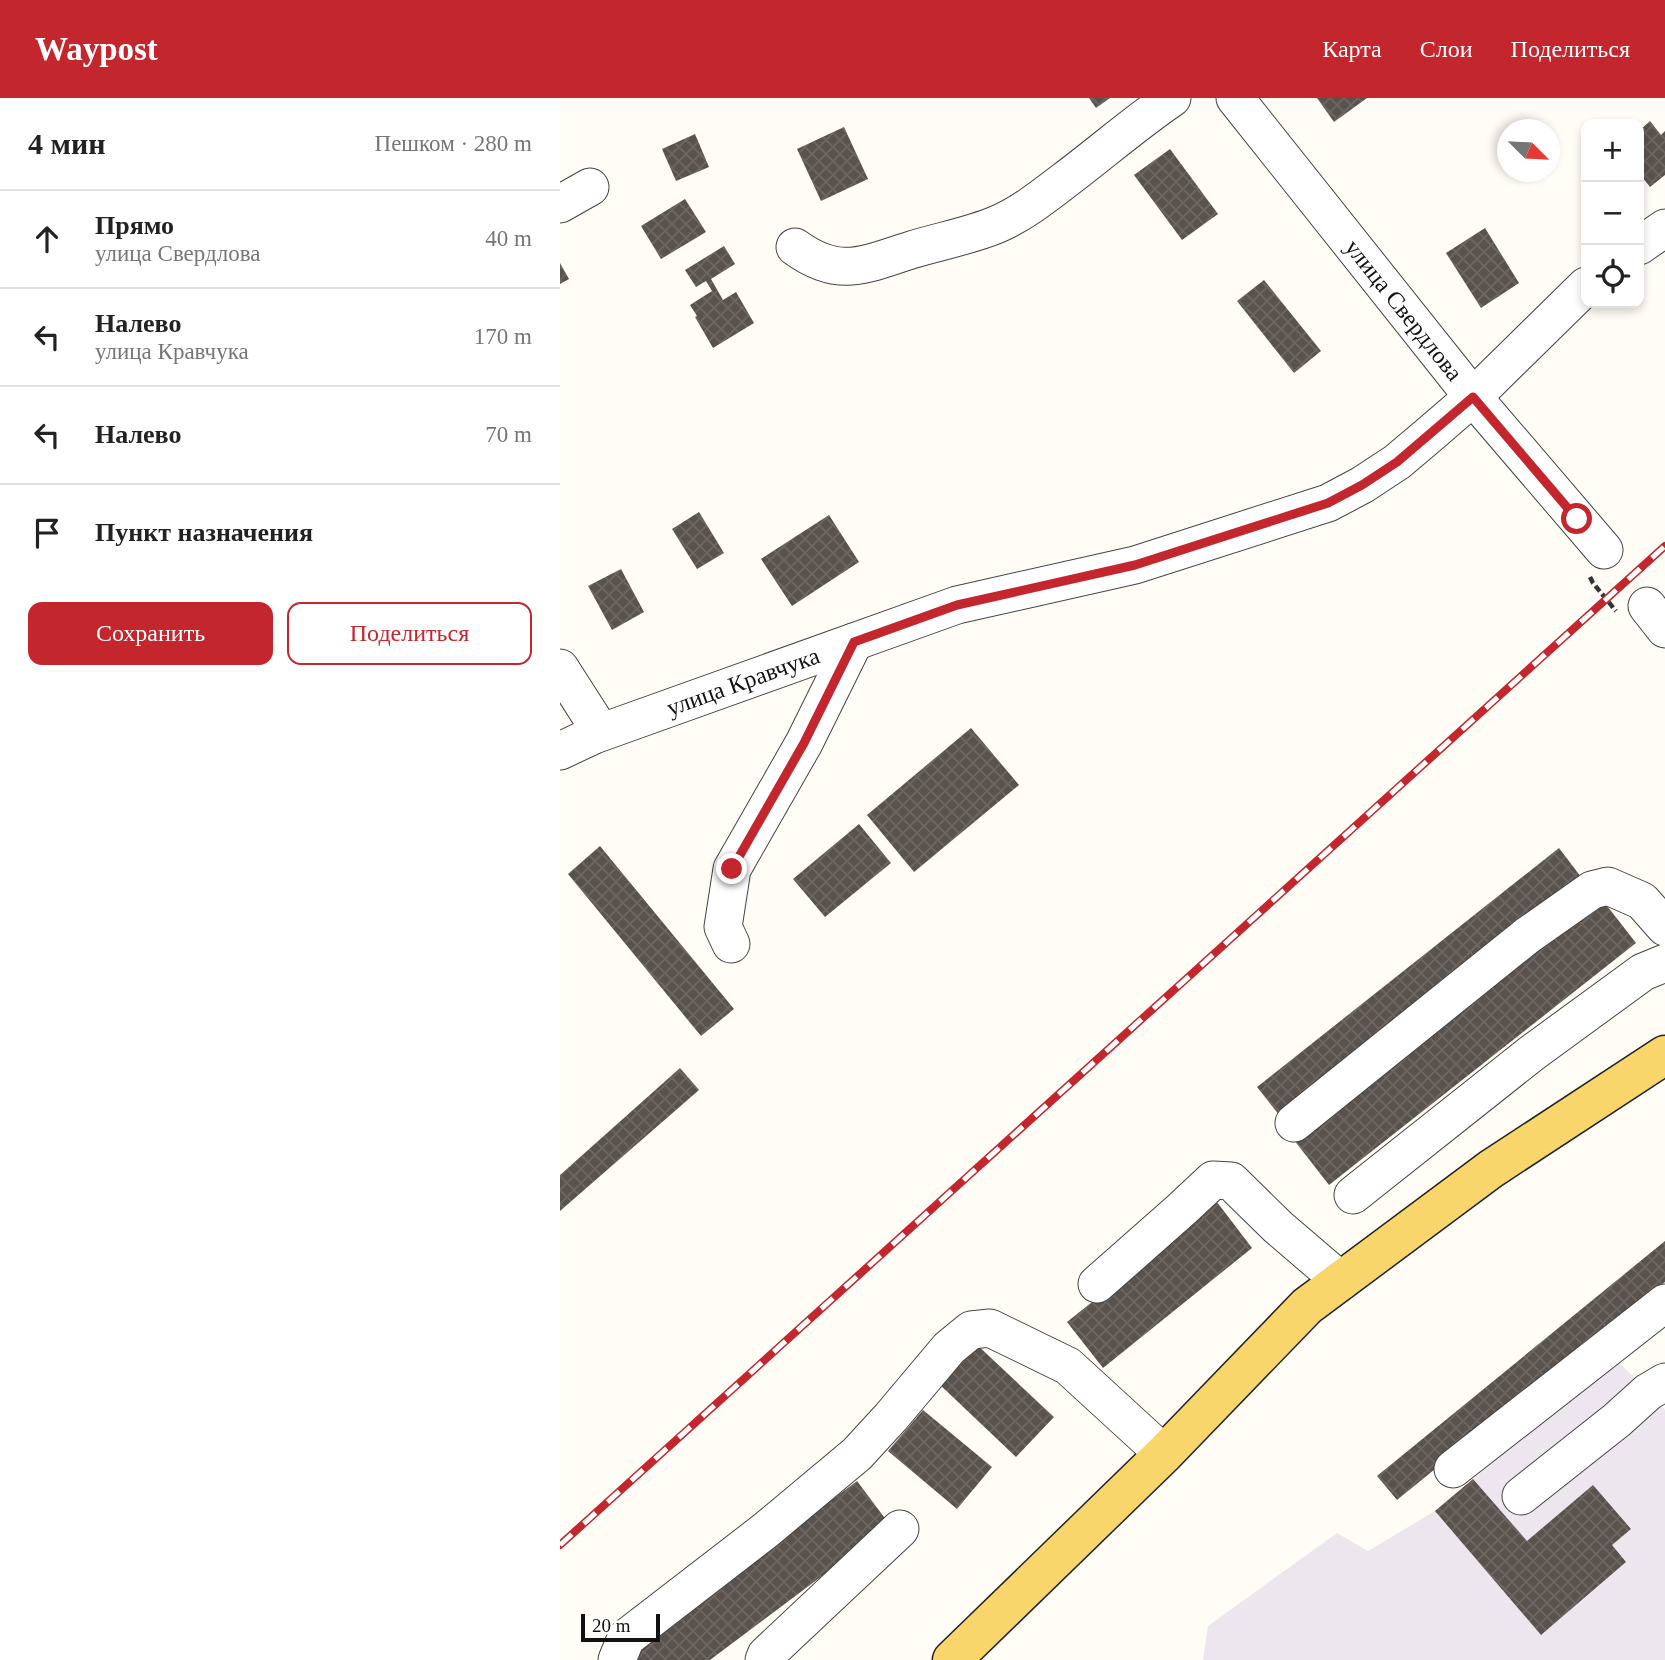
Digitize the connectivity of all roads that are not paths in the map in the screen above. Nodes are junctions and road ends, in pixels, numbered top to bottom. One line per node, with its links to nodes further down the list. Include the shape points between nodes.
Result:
1 (1172, 98): 5 (street, via 1035,203 999,223 862,266 836,267)
2 (1235, 98): 7 (street, улица Свердлова)
3 (1665, 228): 4 (street)
4 (1640, 245)
5 (795, 247)
6 (1581, 290): 7 (street, улица Кравчука)
7 (1473, 397): 8 (street, улица Свердлова); 9 (street, улица Кравчука, via 1397,462 1328,503 1135,565 957,605)
8 (1596, 561)
9 (854, 642): 11 (street, улица Кравчука); 14 (street, via 804,743 732,869 723,927)
10 (560, 668): 11 (street)
11 (601, 732): 12 (street, улица Кравчука)
12 (560, 751)
13 (1665, 927): 17 (street, via 1642,901 1608,886 1592,890 1528,934)
14 (731, 944)
15 (1665, 963): 18 (street, via 1643,972 1532,1053)
16 (1665, 1055): 19 (main road, via 1491,1169)
17 (1294, 1123)
18 (1353, 1195)
19 (1341, 1280): 20 (street, via 1231,1181 1213,1180); 23 (main road, via 1307,1306)
20 (1097, 1284)
21 (1665, 1303): 24 (street)
22 (1665, 1381): 25 (street)
23 (1164, 1454): 27 (street, via 1068,1366 990,1328 971,1330 949,1348 857,1454 626,1638); 29 (main road)
24 (1453, 1469)
25 (1521, 1496)
26 (900, 1529): 28 (street)
27 (617, 1660)
28 (764, 1660)
29 (952, 1660)

